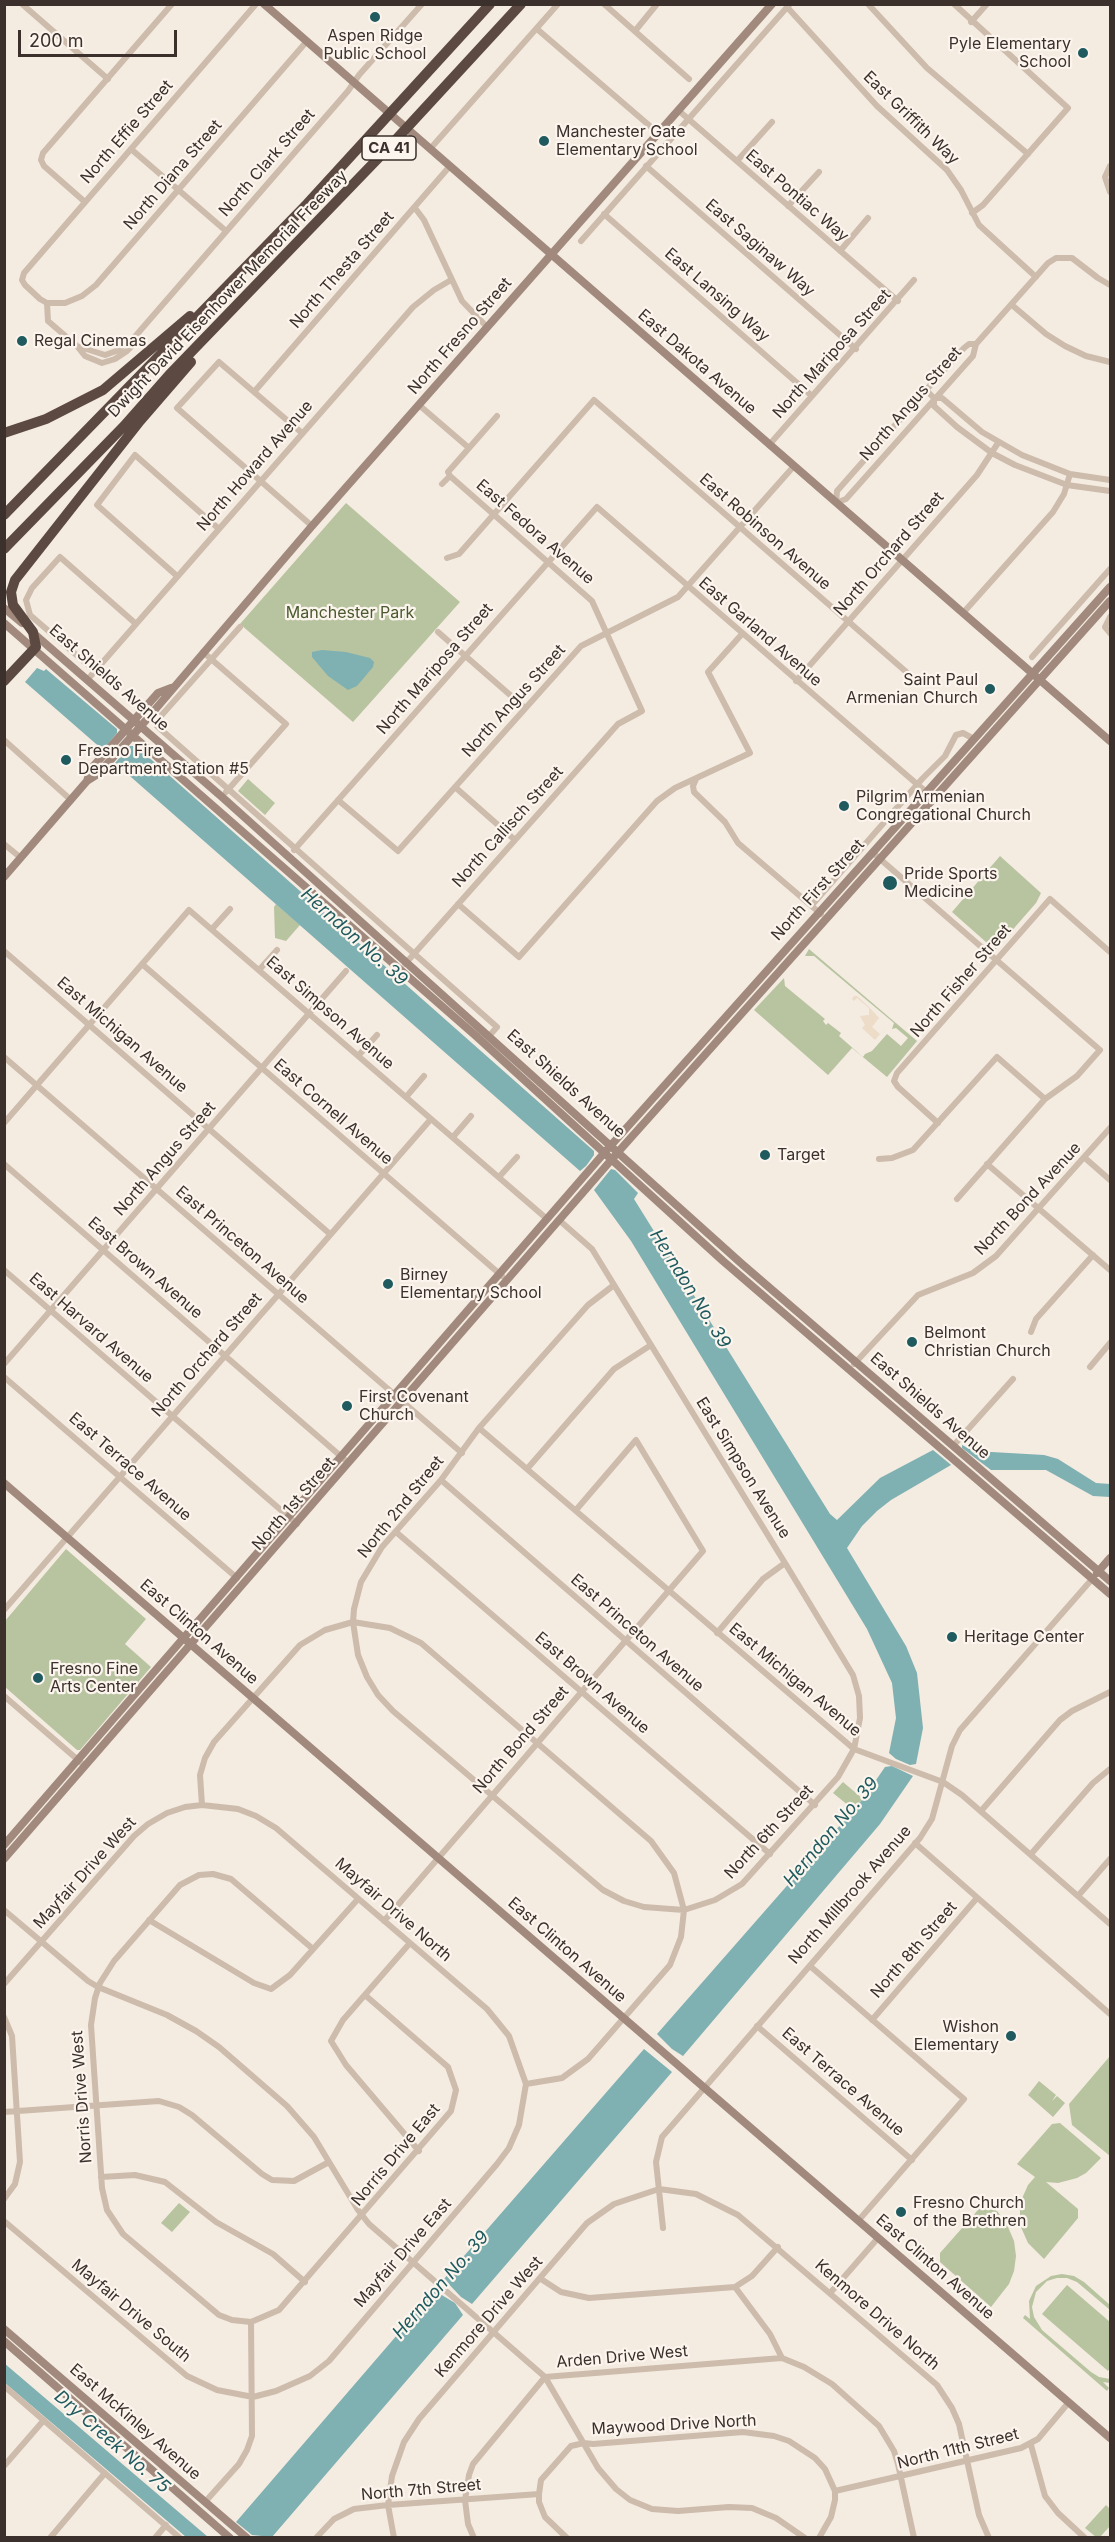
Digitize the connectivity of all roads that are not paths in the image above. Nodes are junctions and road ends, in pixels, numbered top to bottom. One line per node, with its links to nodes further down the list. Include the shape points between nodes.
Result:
1 (22, 4): 20 (street)
2 (172, 4): 20 (street)
3 (256, 4): 28 (street, North Effie Street)
4 (264, 4): 19 (main road, East Dakota Avenue)
5 (422, 4): 22 (street, North Clark Street)
6 (490, 4): 47 (highway, Dwight David Eisenhower Memorial Freeway / CA 41, via 307,204)
7 (520, 4): 52 (highway, Dwight David Eisenhower Memorial Freeway / CA 41)
8 (558, 4): 17 (street)
9 (604, 4): 18 (street)
10 (657, 4): 18 (street)
11 (772, 4): 23 (main road, North Fresno Street)
12 (868, 4): 29 (street, via 927,68)
13 (954, 4): 16 (street)
14 (987, 4): 16 (street)
15 (789, 6): 24 (street); 40 (street, East Griffith Way, via 877,106 946,170)
16 (972, 22): 29 (street, via 1068,108)
17 (537, 29): 26 (street); 27 (street)
18 (635, 31): 21 (street)
19 (306, 42): 22 (main road, East Dakota Avenue); 35 (street, North Diana Street)
20 (108, 79): 37 (street, via 41,160)
21 (689, 79)
22 (354, 82): 27 (main road, East Dakota Avenue); 43 (street, North Clark Street)
23 (678, 110): 24 (street, East Pontiac Way); 26 (main road, North Fresno Street)
24 (688, 119): 30 (street, East Pontiac Way); 32 (street)
25 (772, 122): 30 (street)
26 (658, 133): 46 (main road, North Fresno Street)
27 (430, 148): 31 (main road, East Dakota Avenue)
28 (131, 149): 35 (street); 37 (street, North Effie Street)
29 (1028, 154): 40 (street)
30 (737, 162): 38 (street, East Pontiac Way)
31 (450, 166): 39 (street, North Thesta Street); 46 (main road, East Dakota Avenue)
32 (646, 166): 41 (street); 58 (street, East Saginaw Way)
33 (1110, 166): 36 (street, via 1105,183)
34 (819, 172): 38 (street)
35 (178, 190): 43 (street); 54 (street, North Diana Street, via 88,292 65,303)
36 (1110, 192)
37 (85, 202): 54 (street, North Effie Street, via 24,273 25,285)
38 (788, 207): 45 (street, East Pontiac Way)
39 (415, 208): 49 (street); 61 (street, North Thesta Street)
40 (972, 213): 48 (street, East Griffith Way, via 991,238)
41 (604, 214): 44 (street); 62 (street, East Lansing Way)
42 (868, 218): 45 (street)
43 (226, 231): 54 (street, North Clark Street, via 132,340 133,345 113,357 77,346 48,321)
44 (581, 241)
45 (840, 251): 53 (street, East Pontiac Way)
46 (552, 254): 56 (main road, North Fresno Street); 69 (main road, East Dakota Avenue)
47 (239, 272): 66 (highway, via 103,390 46,419); 83 (highway, Dwight David Eisenhower Memorial Freeway / CA 41)
48 (1036, 277): 51 (street, North Angus Street, via 1048,263 1063,257 1077,261); 55 (street, North Angus Street)
49 (451, 280): 56 (street, via 462,301); 67 (street, North Howard Avenue, via 413,307)
50 (914, 280): 53 (street, North Mariposa Street)
51 (1110, 285)
52 (254, 288): 87 (highway, Dwight David Eisenhower Memorial Freeway / CA 41); 103 (highway, via 140,421 15,580 11,592 13,605)
53 (898, 301): 58 (street, North Mariposa Street)
54 (47, 303)
55 (1012, 304): 57 (street, North Angus Street); 59 (street, via 1065,346)
56 (487, 327): 64 (main road, North Fresno Street)
57 (976, 344): 60 (street, North Angus Street, via 964,348); 63 (street, North Angus Street, via 973,356)
58 (856, 349): 62 (street, North Mariposa Street)
59 (1110, 362)
60 (926, 390): 63 (street); 80 (street, North Angus Street, via 837,491)
61 (254, 392): 67 (street); 76 (street, via 219,362 177,408)
62 (812, 396): 69 (street, North Mariposa Street)
63 (934, 398): 68 (street, via 942,398); 71 (street, via 934,406); 80 (street, North Angus Street, via 846,499)
64 (419, 405): 70 (street); 84 (main road, North Fresno Street)
65 (497, 416): 70 (street)
66 (4, 433)
67 (302, 433): 76 (street, North Howard Avenue)
68 (998, 443): 71 (street, North Orchard Street); 73 (street)
69 (769, 445): 72 (main road, East Dakota Avenue)
70 (469, 448): 74 (street, via 448,472)
71 (992, 453): 78 (street); 89 (street, North Orchard Street)
72 (794, 466): 80 (main road, East Dakota Avenue); 85 (street, North Angus Street)
73 (1070, 474): 75 (street); 78 (street)
74 (450, 476): 77 (street); 82 (street, East Fedora Avenue)
75 (1110, 480)
76 (260, 481): 84 (street); 86 (street, North Howard Avenue)
77 (442, 484)
78 (1067, 485): 79 (street); 97 (street, via 1053,512)
79 (1110, 491)
80 (836, 503): 89 (main road, East Dakota Avenue)
81 (597, 507): 90 (street, North Mariposa Street); 93 (street, East Garland Avenue)
82 (494, 514): 85 (street, East Robinson Avenue, via 594,400); 88 (street, via 459,554); 90 (street, East Fedora Avenue)
83 (4, 515)
84 (312, 526): 109 (main road, North Fresno Street)
85 (740, 527): 93 (street, North Angus Street); 99 (street, East Robinson Avenue)
86 (219, 529): 92 (street, North Howard Avenue); 92 (street, via 135,455 97,505)
87 (4, 549)
88 (447, 558)
89 (901, 560): 97 (main road, East Dakota Avenue); 99 (street, North Orchard Street)
90 (548, 561): 105 (street, East Fedora Avenue, via 588,596); 110 (street, North Mariposa Street)
91 (1110, 569): 111 (street)
92 (177, 576): 101 (street, North Howard Avenue)
93 (687, 586): 105 (street, North Angus Street, via 671,602); 107 (street, East Garland Avenue)
94 (1110, 587): 114 (main road, North First Street)
95 (1110, 601): 116 (main road, North First Street)
96 (4, 608): 103 (main road, East Shields Avenue)
97 (963, 613): 114 (main road, East Dakota Avenue)
98 (1110, 617): 106 (street, via 1105,627)
99 (847, 622): 118 (street, North Orchard Street); 119 (street, East Robinson Avenue)
100 (4, 623): 108 (main road, East Shields Avenue)
101 (135, 623): 113 (street, North Howard Avenue); 113 (street, East Shields Avenue, via 60,557 28,593 26,606 30,615)
102 (240, 627): 112 (street)
103 (33, 632): 108 (highway); 115 (main road, East Shields Avenue)
104 (438, 632): 110 (street)
105 (607, 632): 120 (street, North Angus Street, via 581,646); 121 (street, East Fedora Avenue)
106 (1110, 633)
107 (742, 634): 118 (street, East Garland Avenue); 128 (street, via 708,672 750,753)
108 (35, 650): 117 (highway); 123 (main road, East Shields Avenue)
109 (203, 652): 112 (street); 122 (main road, North Fresno Street, via 165,699)
110 (464, 655): 120 (street); 135 (street, North Mariposa Street)
111 (1032, 657)
112 (211, 659): 132 (street, via 160,717 157,726); 132 (street, via 286,724)
113 (95, 671): 115 (street, North Howard Avenue)
114 (1032, 674): 116 (main road, East Dakota Avenue); 124 (main road, North First Street)
115 (88, 680): 122 (main road, East Shields Avenue)
116 (1040, 680): 126 (main road, East Dakota Avenue); 133 (main road, North First Street)
117 (4, 681)
118 (796, 681): 129 (street, East Garland Avenue)
119 (919, 683)
120 (525, 708): 130 (street, North Angus Street)
121 (642, 711): 136 (street, North Callisch Street, via 618,724)
122 (138, 723): 123 (main road, North Fresno Street); 132 (main road, East Shields Avenue)
123 (130, 731): 127 (main road, East Shields Avenue); 134 (main road, North Fresno Street, via 98,774)
124 (974, 739): 129 (street, via 963,733 956,735 945,756); 131 (main road, North First Street)
125 (4, 740): 134 (street)
126 (1110, 741)
127 (174, 770): 132 (main road, via 213,797); 155 (main road, East Shields Avenue)
128 (696, 778): 143 (street, via 657,801 519,957); 144 (street, via 694,792 725,822 738,843)
129 (918, 785): 131 (street, East Garland Avenue); 144 (street)
130 (455, 787): 135 (street, North Angus Street, via 398,851); 136 (street)
131 (927, 792): 133 (street, East Garland Avenue); 139 (main road, North First Street)
132 (225, 794): 138 (street); 153 (main road, East Shields Avenue)
133 (937, 795): 141 (main road, North First Street)
134 (71, 800): 140 (main road, North Fresno Street)
135 (338, 800): 138 (street, North Mariposa Street)
136 (515, 840): 143 (street, North Callisch Street)
137 (4, 844): 140 (street)
138 (294, 850): 151 (street)
139 (872, 852): 141 (street); 146 (main road, North First Street)
140 (21, 858): 142 (main road, North Fresno Street)
141 (880, 859): 146 (main road, North First Street); 152 (street)
142 (4, 877)
143 (458, 904): 151 (street, North Callisch Street)
144 (812, 905): 146 (street)
145 (230, 909): 147 (street)
146 (823, 915): 162 (main road, North First Street); 166 (main road, North First Street)
147 (212, 930): 154 (street, East Simpson Avenue, via 189,910); 156 (street, East Simpson Avenue)
148 (277, 950): 156 (street)
149 (4, 951): 159 (street, East Michigan Avenue)
150 (1110, 952): 152 (street, North Fisher Street, via 1050,899)
151 (413, 954): 153 (street, North Callisch Street); 161 (street, via 497,1027)
152 (997, 961): 170 (street, via 1100,1050 1077,1076); 174 (street, North Fisher Street, via 894,1081)
153 (407, 962): 155 (street, North Callisch Street); 161 (main road, East Shields Avenue)
154 (142, 964): 159 (street); 165 (street, East Cornell Avenue)
155 (400, 969): 180 (main road, East Shields Avenue)
156 (259, 970): 158 (street, East Simpson Avenue)
157 (346, 971): 158 (street, North Angus Street)
158 (309, 1013): 163 (street, East Simpson Avenue); 165 (street, North Angus Street)
159 (89, 1024): 168 (street); 176 (street, East Michigan Avenue)
160 (377, 1035): 163 (street)
161 (490, 1035): 178 (main road, East Shields Avenue)
162 (705, 1040): 166 (main road, via 705,1047 688,1067); 178 (main road, North First Street)
163 (358, 1056): 169 (street, East Simpson Avenue)
164 (4, 1057): 168 (street, East Princeton Avenue)
165 (262, 1068): 176 (street, North Angus Street); 189 (street, East Cornell Avenue)
166 (689, 1072): 179 (main road, North First Street)
167 (424, 1076): 169 (street)
168 (37, 1085): 173 (street); 192 (street, East Princeton Avenue)
169 (406, 1097): 172 (street, East Simpson Avenue)
170 (1045, 1099): 174 (street, via 997,1057); 187 (street)
171 (471, 1116): 177 (street)
172 (431, 1119): 177 (street, East Simpson Avenue); 189 (street, North Orchard Street)
173 (4, 1123)
174 (938, 1123): 184 (street, via 912,1150)
175 (1110, 1128): 182 (street, North Bond Avenue)
176 (209, 1129): 192 (street, North Angus Street); 197 (street, East Michigan Avenue)
177 (453, 1137): 190 (street, East Simpson Avenue)
178 (611, 1145): 179 (main road, East Shields Avenue); 180 (main road, North First Street)
179 (618, 1151): 183 (main road, North First Street); 212 (main road, East Shields Avenue)
180 (604, 1152): 183 (main road, East Shields Avenue); 185 (main road, North First Street)
181 (517, 1157): 190 (street)
182 (1085, 1158): 191 (street); 194 (street, North Bond Avenue)
183 (612, 1159): 188 (main road, North First Street); 212 (main road, East Shields Avenue, via 717,1255)
184 (879, 1159)
185 (597, 1161): 195 (main road, North 1st Street)
186 (4, 1164): 198 (street, East Brown Avenue)
187 (987, 1164): 193 (street); 194 (street)
188 (604, 1168): 196 (main road, North 1st Street)
189 (383, 1173): 197 (street, North Orchard Street); 203 (street, East Cornell Avenue)
190 (499, 1177): 195 (street, East Simpson Avenue)
191 (1110, 1180)
192 (157, 1189): 198 (street, North Angus Street); 205 (street, East Princeton Avenue)
193 (957, 1198)
194 (1039, 1208): 199 (street); 212 (street, North Bond Avenue, via 1006,1247 981,1268 918,1295)
195 (547, 1219): 200 (main road, via 548,1226); 203 (main road, North 1st Street)
196 (559, 1220): 200 (main road, North 1st Street); 204 (street, East Simpson Avenue, via 592,1250)
197 (330, 1234): 205 (street, North Orchard Street)
198 (104, 1250): 206 (street, North Angus Street); 210 (street, East Brown Avenue)
199 (1093, 1255): 202 (street); 207 (street, via 1036,1319)
200 (520, 1266): 203 (main road, North 1st Street)
201 (4, 1270): 206 (street, East Harvard Avenue)
202 (1110, 1270)
203 (504, 1277): 216 (main road, North 1st Street)
204 (614, 1285): 209 (street, East Simpson Avenue); 218 (street, North 2nd Street, via 588,1305)
205 (278, 1294): 210 (street, North Orchard Street); 216 (street, East Princeton Avenue)
206 (51, 1311): 211 (street, North Angus Street); 217 (street, East Harvard Avenue)
207 (1031, 1332)
208 (1110, 1343): 213 (street)
209 (651, 1345): 224 (street, via 614,1369); 235 (street, East Simpson Avenue)
210 (225, 1355): 217 (street, North Orchard Street); 222 (street, East Brown Avenue)
211 (4, 1364)
212 (853, 1366): 219 (main road, East Shields Avenue); 220 (main road, East Shields Avenue)
213 (1090, 1367)
214 (4, 1377): 225 (street, East Terrace Avenue)
215 (1013, 1379): 220 (street)
216 (398, 1398): 221 (street, East Princeton Avenue); 222 (main road, North 1st Street)
217 (173, 1416): 225 (street, North Orchard Street); 230 (street, East Harvard Avenue)
218 (479, 1428): 221 (street, North 2nd Street); 224 (street, East Michigan Avenue)
219 (927, 1436): 220 (main road); 223 (main road, East Shields Avenue)
220 (954, 1446): 228 (main road, East Shields Avenue)
221 (462, 1454): 226 (street, North 2nd Street)
222 (345, 1460): 230 (main road, North 1st Street); 231 (main road, North 1st Street)
223 (960, 1465): 228 (main road, via 967,1465 992,1486); 239 (main road, East Shields Avenue)
224 (527, 1469): 229 (street, East Michigan Avenue)
225 (120, 1476): 233 (street, North Orchard Street); 238 (street, East Terrace Avenue)
226 (441, 1480): 232 (street, North 2nd Street); 247 (street, East Princeton Avenue)
227 (4, 1484): 233 (main road, East Clinton Avenue)
228 (1005, 1491): 236 (main road, East Shields Avenue)
229 (576, 1510): 241 (street, East Michigan Avenue); 241 (street, North Bond Street, via 636,1440 703,1551)
230 (289, 1517): 231 (street, East Harvard Avenue); 238 (main road, North 1st Street)
231 (297, 1524): 237 (main road, North 1st Street)
232 (396, 1532): 244 (street, North 2nd Street, via 367,1569); 249 (street, East Brown Avenue)
233 (67, 1538): 243 (street, North Orchard Street); 246 (main road, East Clinton Avenue)
234 (1110, 1558): 236 (main road, North Millbrook Avenue)
235 (785, 1563): 245 (street, via 763,1580); 254 (street, East Simpson Avenue, via 853,1675 860,1718)
236 (1099, 1571): 239 (main road, North Millbrook Avenue); 240 (main road, East Shields Avenue)
237 (252, 1575): 238 (main road); 248 (main road, North 1st Street)
238 (237, 1578): 246 (main road, North 1st Street)
239 (1093, 1578): 242 (main road, East Shields Avenue); 257 (street, North Millbrook Avenue, via 960,1731)
240 (1110, 1581)
241 (669, 1590): 245 (street, East Michigan Avenue); 247 (street, North Bond Street)
242 (1110, 1594)
243 (4, 1610)
244 (353, 1622): 252 (street, via 325,1630 300,1645); 253 (street, via 390,1628 421,1643); 258 (street, via 358,1655 378,1695)
245 (717, 1633): 254 (street, East Michigan Avenue)
246 (184, 1639): 248 (main road, East Clinton Avenue); 255 (main road, North 1st Street)
247 (626, 1641): 249 (street, North Bond Street); 260 (street, East Princeton Avenue)
248 (191, 1646): 252 (main road, East Clinton Avenue); 255 (main road, North 1st Street)
249 (581, 1692): 253 (street, North Bond Street); 264 (street, East Brown Avenue)
250 (1110, 1692): 261 (street, via 1060,1720)
251 (4, 1696): 255 (street)
252 (252, 1698): 259 (street, via 205,1758 200,1775); 266 (main road, East Clinton Avenue)
253 (537, 1743): 258 (street, North Bond Street); 273 (street, via 660,1851 679,1883)
254 (854, 1749): 257 (street, East Michigan Avenue); 260 (street, North 6th Street)
255 (82, 1763): 263 (main road, North 1st Street); 267 (main road, North 1st Street)
256 (1110, 1769): 265 (street)
257 (943, 1782): 261 (street, East Michigan Avenue); 262 (street, North Millbrook Avenue, via 932,1819)
258 (491, 1795): 266 (street, North Bond Street); 273 (street, via 613,1896 655,1910)
259 (202, 1805): 271 (street, Mayfair Drive North, via 238,1809 270,1823); 277 (street, Mayfair Drive West, via 167,1813 148,1824)
260 (815, 1805): 264 (street, North 6th Street)
261 (981, 1811): 265 (street, East Michigan Avenue)
262 (915, 1844): 270 (street); 280 (street, North Millbrook Avenue)
263 (4, 1845)
264 (770, 1854): 273 (street, North 6th Street, via 734,1890)
265 (1031, 1854): 269 (street, East Michigan Avenue)
266 (437, 1858): 275 (street, North Bond Street); 286 (main road, East Clinton Avenue)
267 (4, 1859)
268 (1110, 1859): 269 (street)
269 (1078, 1896): 276 (street, East Michigan Avenue)
270 (977, 1898): 284 (street); 287 (street, North 8th Street)
271 (358, 1899): 275 (street, Mayfair Drive North); 279 (street)
272 (4, 1910): 277 (street)
273 (684, 1910): 286 (street, via 681,1937 670,1965)
274 (149, 1920): 279 (street, via 254,1983 271,1989 284,1981); 279 (street, Norris Drive West, via 185,1881 199,1875 220,1875 236,1883); 282 (street, Norris Drive West, via 114,1961)
275 (384, 1921): 278 (street, Mayfair Drive North)
276 (1110, 1924)
277 (41, 1942): 281 (street, Mayfair Drive West); 282 (street)
278 (410, 1943): 283 (street); 289 (street, Mayfair Drive North, via 501,2024 515,2047)
279 (313, 1949)
280 (810, 1966): 287 (street); 288 (street, North Millbrook Avenue)
281 (4, 1984)
282 (98, 1988): 291 (street, Norris Drive West, via 91,2025); 296 (street, via 167,2015 219,2047 298,2116)
283 (365, 1995): 294 (street, via 343,2020 332,2041 346,2065); 294 (street, Norris Drive East, via 440,2059 452,2074 456,2090 451,2111)
284 (1110, 2014)
285 (4, 2017): 292 (street, via 12,2036)
286 (624, 2019): 289 (street, via 577,2069 553,2081); 290 (main road, East Clinton Avenue)
287 (872, 2020): 295 (street, via 964,2099)
288 (757, 2026): 290 (street, North Millbrook Avenue); 295 (street, East Terrace Avenue)
289 (526, 2084): 306 (street, Mayfair Drive East, via 522,2113 509,2148)
290 (704, 2087): 298 (street, North Millbrook Avenue, via 662,2137 656,2162); 302 (main road, East Clinton Avenue)
291 (95, 2104): 292 (street); 296 (street, via 153,2101 179,2107 262,2174 277,2181 294,2181); 297 (street, Norris Drive West)
292 (16, 2111): 293 (street); 299 (street, via 20,2162 15,2184)
293 (4, 2112)
294 (419, 2151): 300 (street, Norris Drive East)
295 (912, 2160): 302 (street)
296 (329, 2162): 300 (street)
297 (101, 2176): 308 (street, via 135,2175 165,2182 216,2222 273,2254); 311 (street, Norris Drive West, via 107,2211 123,2234 211,2310 232,2320)
298 (659, 2189): 303 (street, North Millbrook Avenue); 305 (street, Kenmore Drive North, via 696,2194 738,2215); 307 (street, Kenmore Drive West, via 614,2204 587,2223)
299 (4, 2199)
300 (362, 2216): 306 (street); 308 (street, Norris Drive East)
301 (4, 2221): 318 (street, Mayfair Drive South, via 187,2376 217,2390)
302 (858, 2221): 304 (main road, East Clinton Avenue)
303 (663, 2228)
304 (878, 2238): 310 (street); 319 (main road, East Clinton Avenue)
305 (778, 2247): 309 (street, via 752,2276); 310 (street, Kenmore Drive North)
306 (413, 2262): 313 (street); 318 (street, Mayfair Drive East, via 329,2361 291,2385)
307 (541, 2279): 309 (street, via 561,2292 589,2298); 313 (street, Kenmore Drive West)
308 (305, 2282): 311 (street, Norris Drive East, via 279,2310)
309 (735, 2288): 315 (street, via 770,2334)
310 (831, 2292): 324 (street, Kenmore Drive North, via 937,2385 952,2408)
311 (251, 2322): 318 (street)
312 (4, 2329): 332 (main road, East McKinley Avenue)
313 (494, 2331): 316 (street); 333 (street, Kenmore Drive West, via 411,2430 396,2459)
314 (4, 2341): 325 (main road, East McKinley Avenue)
315 (782, 2358): 316 (street, Arden Drive West); 328 (street, via 818,2374 866,2413 888,2439)
316 (545, 2377): 322 (street); 331 (street, Arden Drive West, via 480,2454 469,2475)
317 (4, 2386): 320 (street)
318 (253, 2397): 332 (street, via 248,2450)
319 (1069, 2402): 321 (main road, East Clinton Avenue); 323 (street, North 11th Street)
320 (44, 2420): 326 (street); 327 (street)
321 (1110, 2438)
322 (584, 2443): 329 (street, Maywood Drive North, via 743,2432 774,2436 815,2458); 330 (street, via 571,2446 542,2480); 344 (street, via 606,2480 642,2506 666,2511 752,2508 776,2518)
323 (1030, 2445): 324 (street, North 11th Street); 348 (street, via 1045,2496)
324 (967, 2461): 328 (street, North 11th Street); 347 (street, Kenmore Drive North)
325 (147, 2465): 332 (main road, via 196,2501); 338 (main road, East McKinley Avenue)
326 (4, 2466)
327 (105, 2473): 334 (street); 335 (street)
328 (901, 2477): 329 (street, North 11th Street); 346 (street)
329 (835, 2491): 345 (street, via 831,2517)
330 (539, 2494): 331 (street, North 7th Street); 343 (street, via 545,2517)
331 (465, 2500): 333 (street, North 7th Street); 342 (street, Arden Drive West)
332 (205, 2502): 339 (main road, East McKinley Avenue)
333 (388, 2505): 340 (street, North 7th Street, via 343,2513); 341 (street)
334 (166, 2525): 336 (street); 337 (street)
335 (50, 2538)
336 (156, 2538)
337 (180, 2538)
338 (231, 2538)
339 (247, 2538)
340 (316, 2538)
341 (394, 2538)
342 (474, 2538)
343 (567, 2538)
344 (805, 2538)
345 (819, 2538)
346 (914, 2538)
347 (988, 2538)
348 (1085, 2538)

